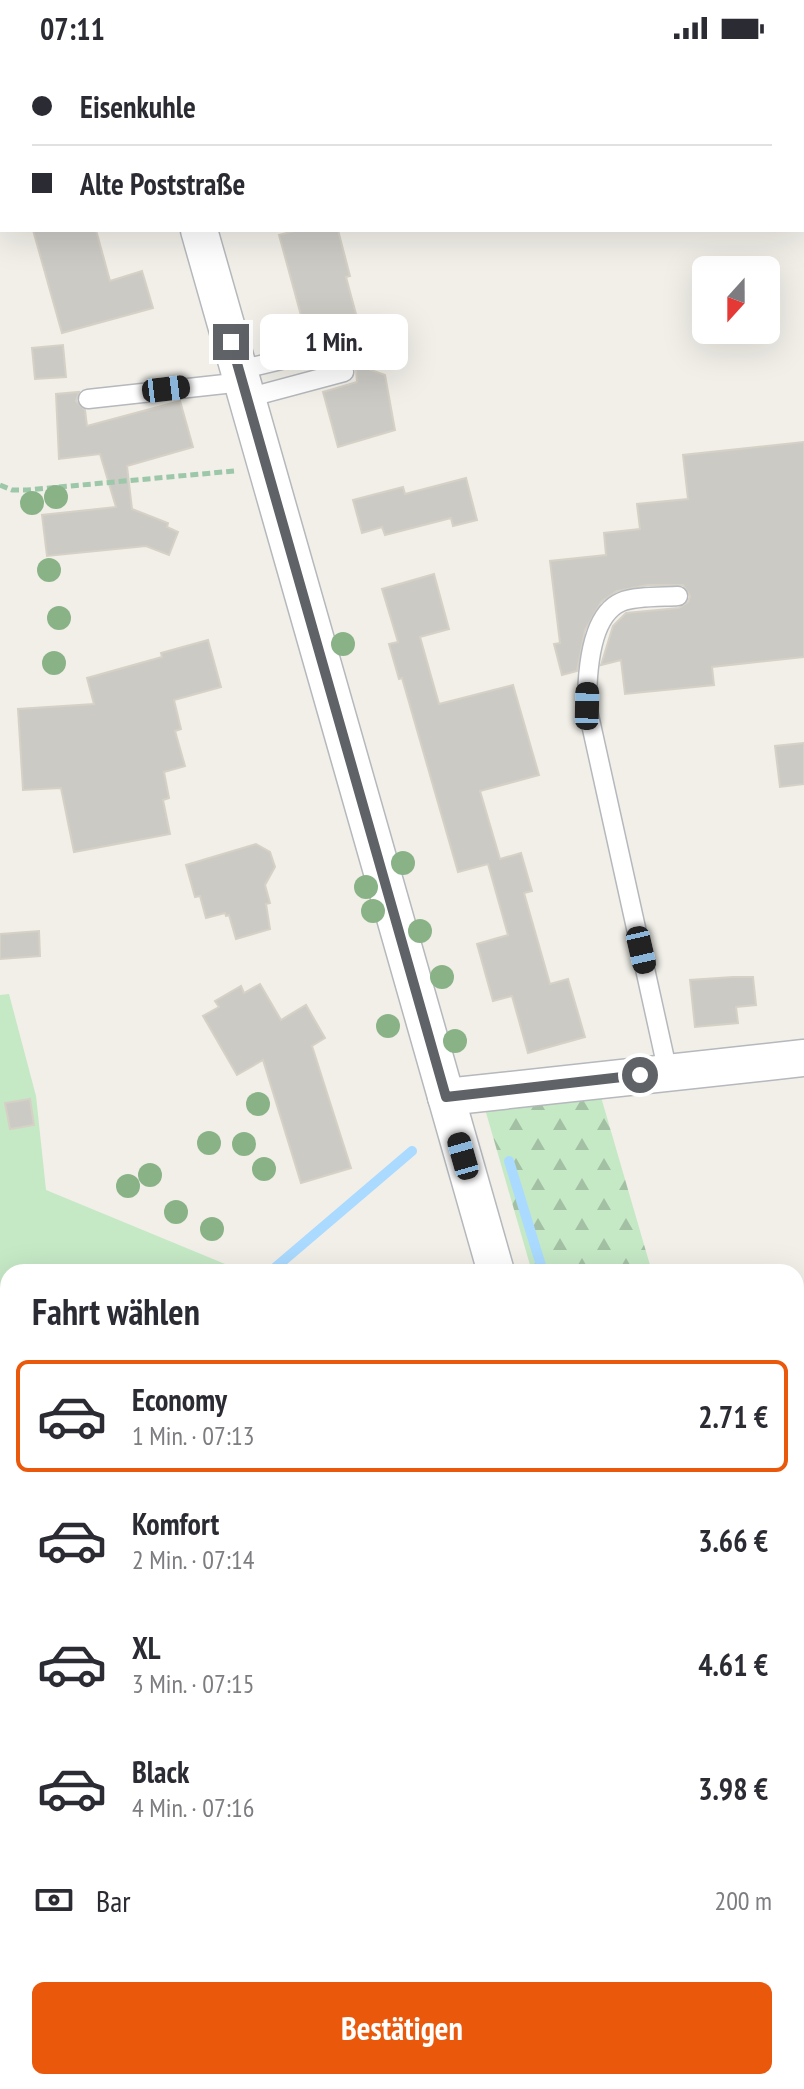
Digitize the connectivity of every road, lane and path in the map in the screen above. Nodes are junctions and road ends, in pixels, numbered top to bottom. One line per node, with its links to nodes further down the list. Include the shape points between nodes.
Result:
1 (200, 232): 4 (street)
2 (336, 347): 4 (lane)
3 (344, 372): 4 (lane)
4 (243, 383): 5 (lane); 11 (street)
5 (88, 399)
6 (243, 470): 7 (path, via 27,490)
7 (0, 485)
8 (678, 596): 10 (lane, via 622,601 611,609 595,634 587,676 587,706)
9 (804, 1058): 10 (street)
10 (668, 1073): 11 (street)
11 (446, 1097): 12 (street)
12 (494, 1264)

